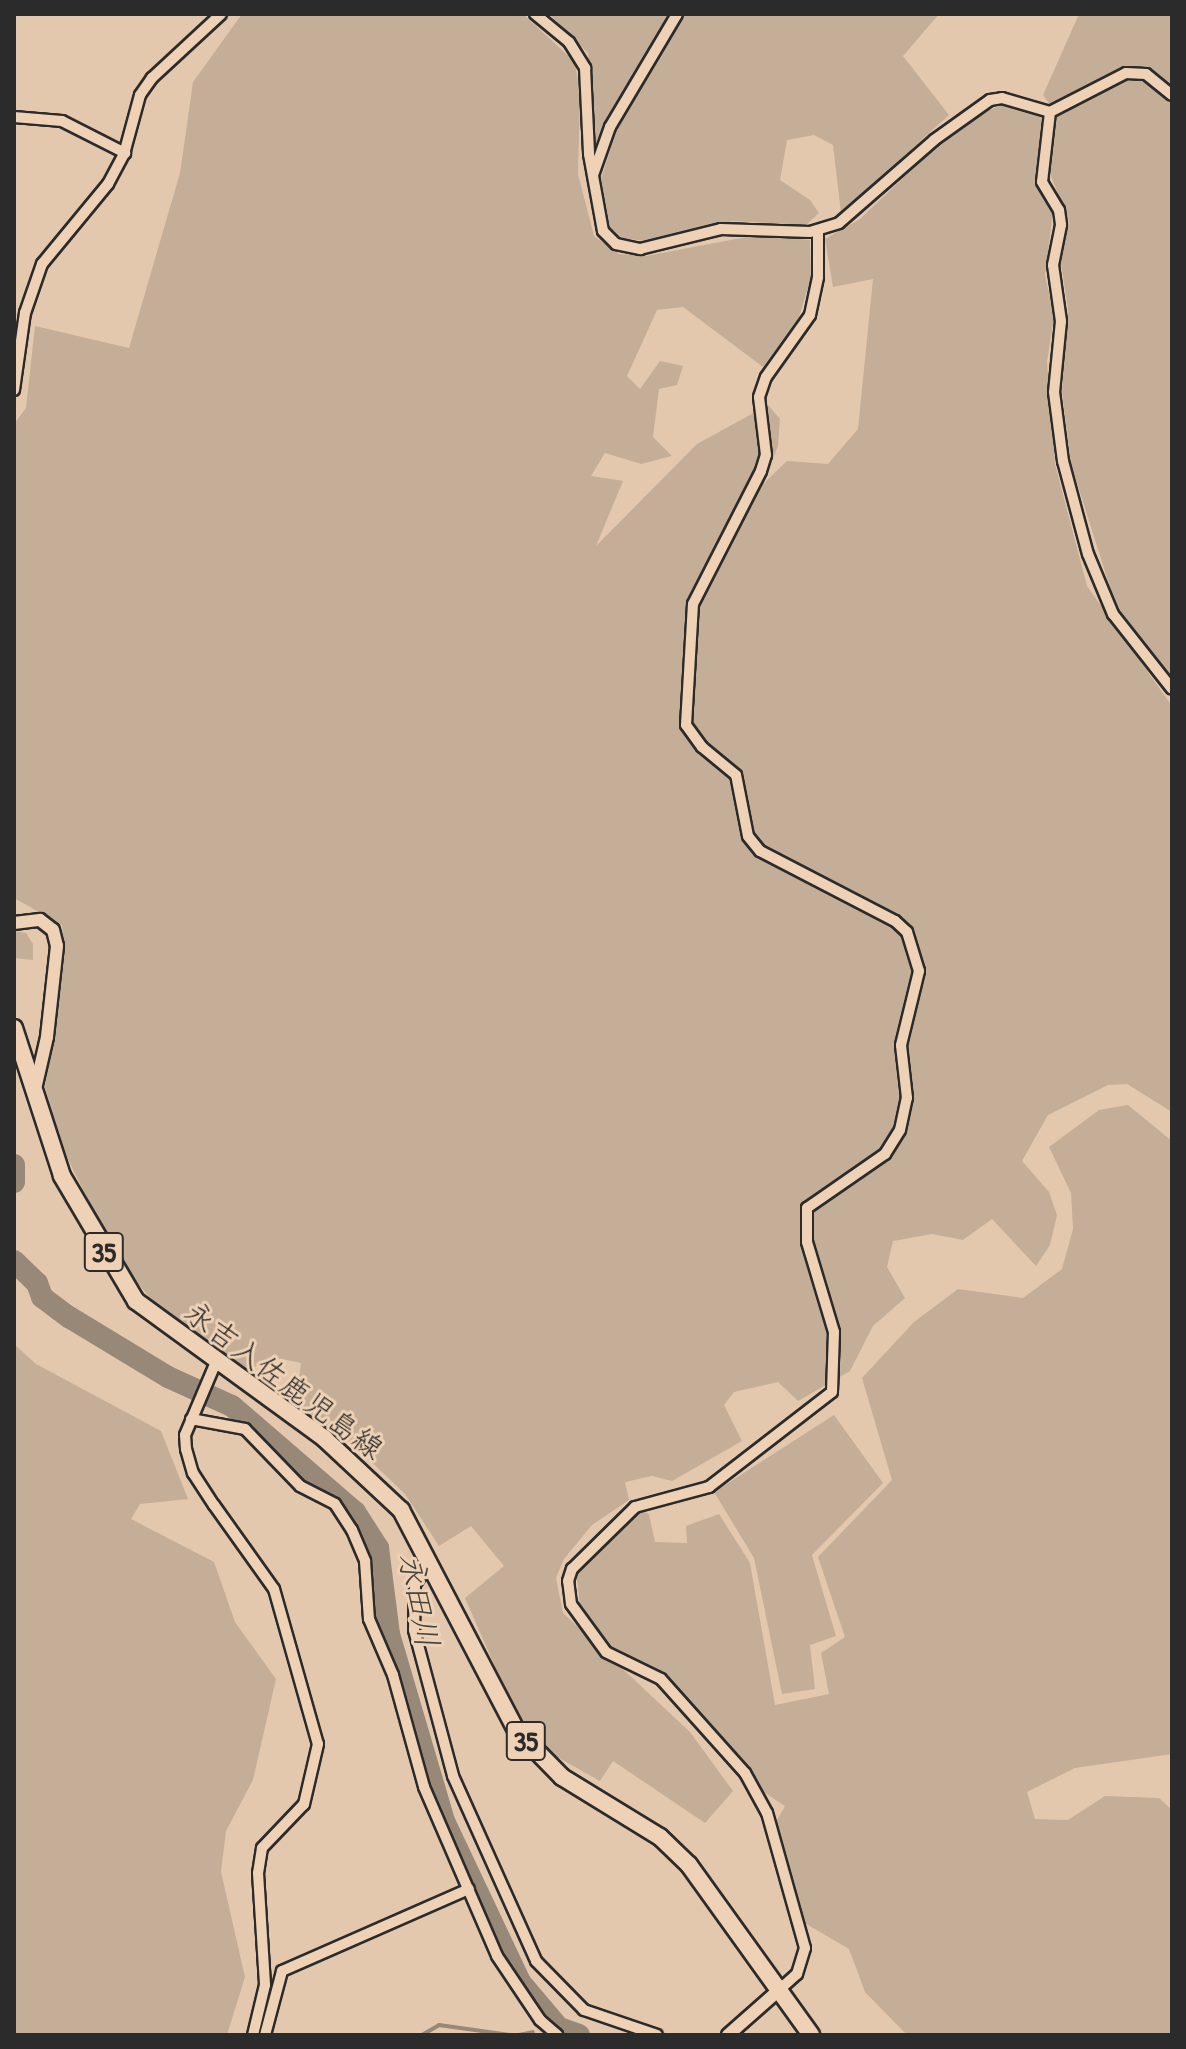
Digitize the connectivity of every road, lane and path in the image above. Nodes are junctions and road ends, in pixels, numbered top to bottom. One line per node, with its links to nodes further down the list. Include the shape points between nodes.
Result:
1 (221, 14): 7 (street, via 140,95)
2 (535, 14): 8 (street, via 569,42 585,68)
3 (677, 14): 8 (street, via 610,127)
4 (1172, 95): 5 (street, via 1146,74 1126,73)
5 (1050, 112): 9 (street, via 1002,98 990,100 934,140 839,223); 11 (street, via 1042,182 1059,210 1061,225 1053,265 1061,321 1054,392 1063,461 1088,554 1113,614)
6 (14, 117): 7 (street, via 62,121)
7 (125, 153): 10 (street, via 108,184 42,264 25,313)
8 (593, 177): 9 (street, via 603,231 616,244 640,249 749,227)
9 (818, 231): 19 (street, via 818,277 810,315 766,377 759,397 766,455 761,471 693,604 686,725 702,747 736,775 748,836 760,851 907,932 919,971 901,1045 907,1098 900,1130 885,1154 807,1208 807,1242 834,1332 832,1392 709,1487 635,1507 572,1569 568,1581 571,1604 606,1652 661,1679 745,1773 767,1813 805,1948 797,1974)
10 (14, 390)
11 (1172, 689)
12 (14, 923): 14 (street, via 40,920 53,930 57,946)
13 (14, 1028): 14 (main road, 永吉入佐鹿児島線 / 35)
14 (36, 1085): 15 (main road, 永吉入佐鹿児島線 / 35, via 56,1163 116,1274)
15 (213, 1369): 16 (street); 17 (main road, 永吉入佐鹿児島線 / 35, via 368,1476 401,1510)
16 (193, 1414): 18 (street, via 245,1429 300,1486 335,1504 352,1530 365,1561 369,1619 378,1647 393,1675 424,1787); 20 (street, via 185,1435 193,1473 274,1589 318,1744 304,1804 262,1848 258,1873 265,1985)
17 (431, 1561): 19 (main road, 永吉入佐鹿児島線 / 35, via 516,1730 562,1777 660,1837 716,1898); 23 (street, via 415,1584 414,1630 453,1776 536,1961 584,2010)
18 (469, 1889): 21 (street, via 282,1971); 22 (street, via 497,1956 540,2020)
19 (779, 1990): 24 (street); 25 (main road, 永吉入佐鹿児島線 / 35)
20 (253, 2035)
21 (265, 2035)
22 (557, 2035)
23 (657, 2035)
24 (728, 2035)
25 (811, 2035)

